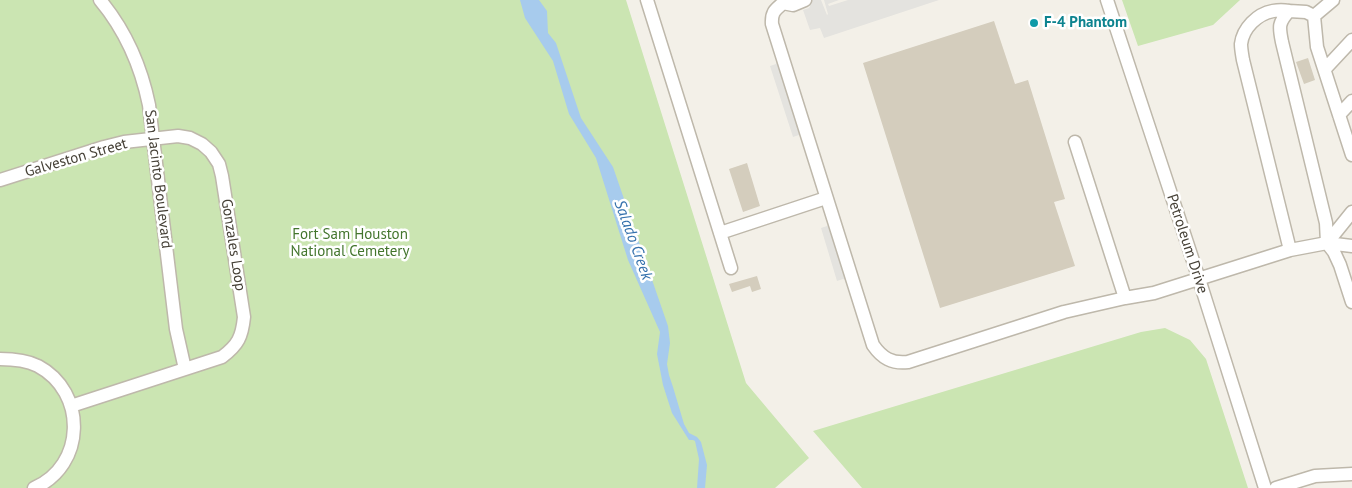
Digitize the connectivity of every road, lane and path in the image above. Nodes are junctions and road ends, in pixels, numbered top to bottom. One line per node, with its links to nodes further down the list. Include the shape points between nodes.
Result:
1 (100, 0): 13 (street, San Jacinto Boulevard, via 135,57 149,105)
2 (647, 0): 19 (street)
3 (805, 0): 6 (street, via 793,5)
4 (1107, 0): 24 (street, Petroleum Drive)
5 (1333, 0): 8 (street)
6 (785, 2): 17 (street, via 774,12 772,24)
7 (1289, 11): 8 (street); 20 (street, via 1279,27 1326,222); 22 (street, via 1273,11 1257,18 1246,30 1241,46)
8 (1314, 16): 10 (street, via 1317,47)
9 (1352, 40): 10 (street)
10 (1325, 69): 12 (street)
11 (1352, 101): 12 (street)
12 (1340, 115): 15 (street)
13 (153, 139): 16 (street, Galveston Street, via 104,147); 29 (street, San Jacinto Boulevard, via 176,329); 29 (street, Gonzales Loop, via 190,138 211,152 219,164 244,317 243,330 232,350 222,357)
14 (1074, 142): 26 (street)
15 (1352, 154)
16 (0, 180)
17 (826, 198): 19 (street); 26 (street, via 873,345 878,353 892,362 908,362 1064,312)
18 (1352, 212): 20 (street)
19 (720, 233): 23 (street)
20 (1327, 243): 21 (street); 22 (street); 25 (street)
21 (1352, 246)
22 (1290, 250): 24 (street)
23 (731, 268)
24 (1199, 278): 26 (street, via 1154,293); 33 (street, Petroleum Drive)
25 (1349, 282): 27 (street)
26 (1125, 298)
27 (1352, 302)
28 (0, 359): 30 (street, via 26,361 38,366 58,383)
29 (185, 369): 30 (street, Gonzales Loop)
30 (71, 406): 32 (street, via 74,432 67,458 60,469)
31 (1352, 474): 34 (street, via 1315,476)
32 (34, 488)
33 (1265, 488)
34 (1276, 488)

